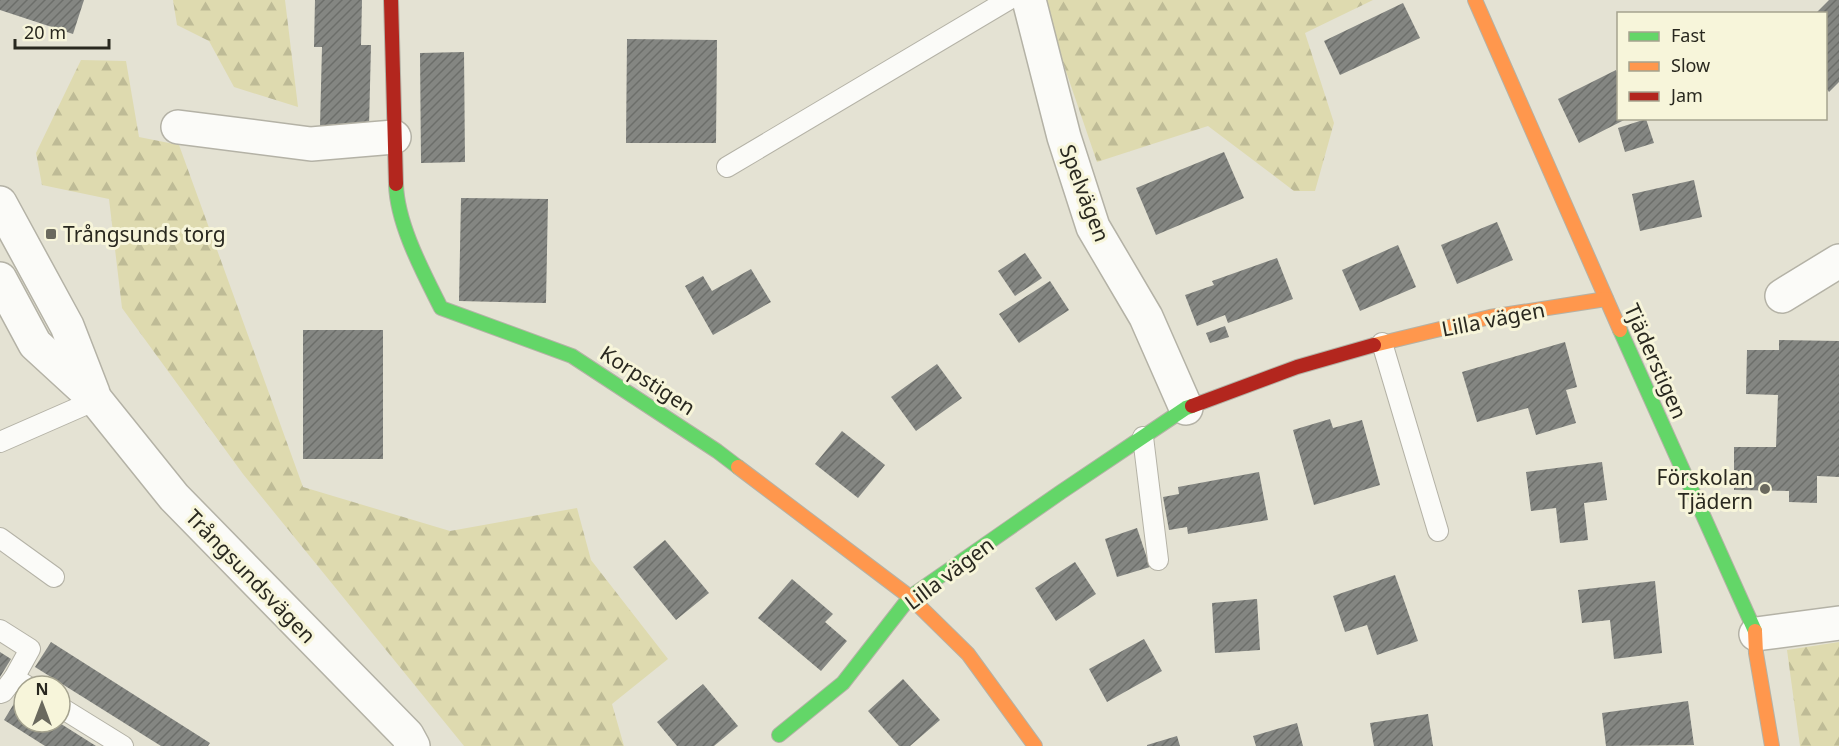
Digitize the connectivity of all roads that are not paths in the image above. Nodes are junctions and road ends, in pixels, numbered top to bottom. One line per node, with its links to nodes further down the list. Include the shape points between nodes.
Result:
1 (1008, 0): 7 (lane)
2 (1029, 0): 15 (street, Spelvägen, via 1064,137 1093,227 1146,317)
3 (1475, 0): 12 (street, Tjäderstigen)
4 (393, 2): 6 (street, Korpstigen)
5 (178, 127): 6 (street, via 311,144)
6 (394, 137): 22 (street, Korpstigen, via 396,197 414,254 441,308 572,356 717,451)
7 (727, 167)
8 (0, 203): 14 (street, Trångsundsvägen, via 67,326)
9 (1839, 261): 11 (street)
10 (0, 279): 14 (street, Trångsundsvägen, via 35,345)
11 (1782, 296)
12 (1606, 299): 13 (street, Lilla vägen, via 1490,317); 25 (street, Tjäderstigen)
13 (1382, 344): 15 (street, Lilla vägen, via 1297,367); 18 (lane)
14 (96, 400): 17 (lane); 30 (street, Trångsundsvägen, via 174,497 407,735)
15 (1186, 408): 16 (street, Lilla vägen)
16 (1143, 437): 20 (lane); 22 (street, Lilla vägen)
17 (0, 442)
18 (1438, 531)
19 (0, 538): 21 (lane)
20 (1158, 560)
21 (54, 577)
22 (910, 597): 28 (street, Lilla vägen, via 843,683); 31 (street, Korpstigen, via 968,654)
23 (1839, 623): 25 (street)
24 (0, 630): 26 (lane, via 30,649)
25 (1756, 634): 32 (street, Tjäderstigen)
26 (22, 674)
27 (72, 714): 29 (lane)
28 (779, 735)
29 (123, 746)
30 (413, 746)
31 (1035, 746)
32 (1772, 746)

